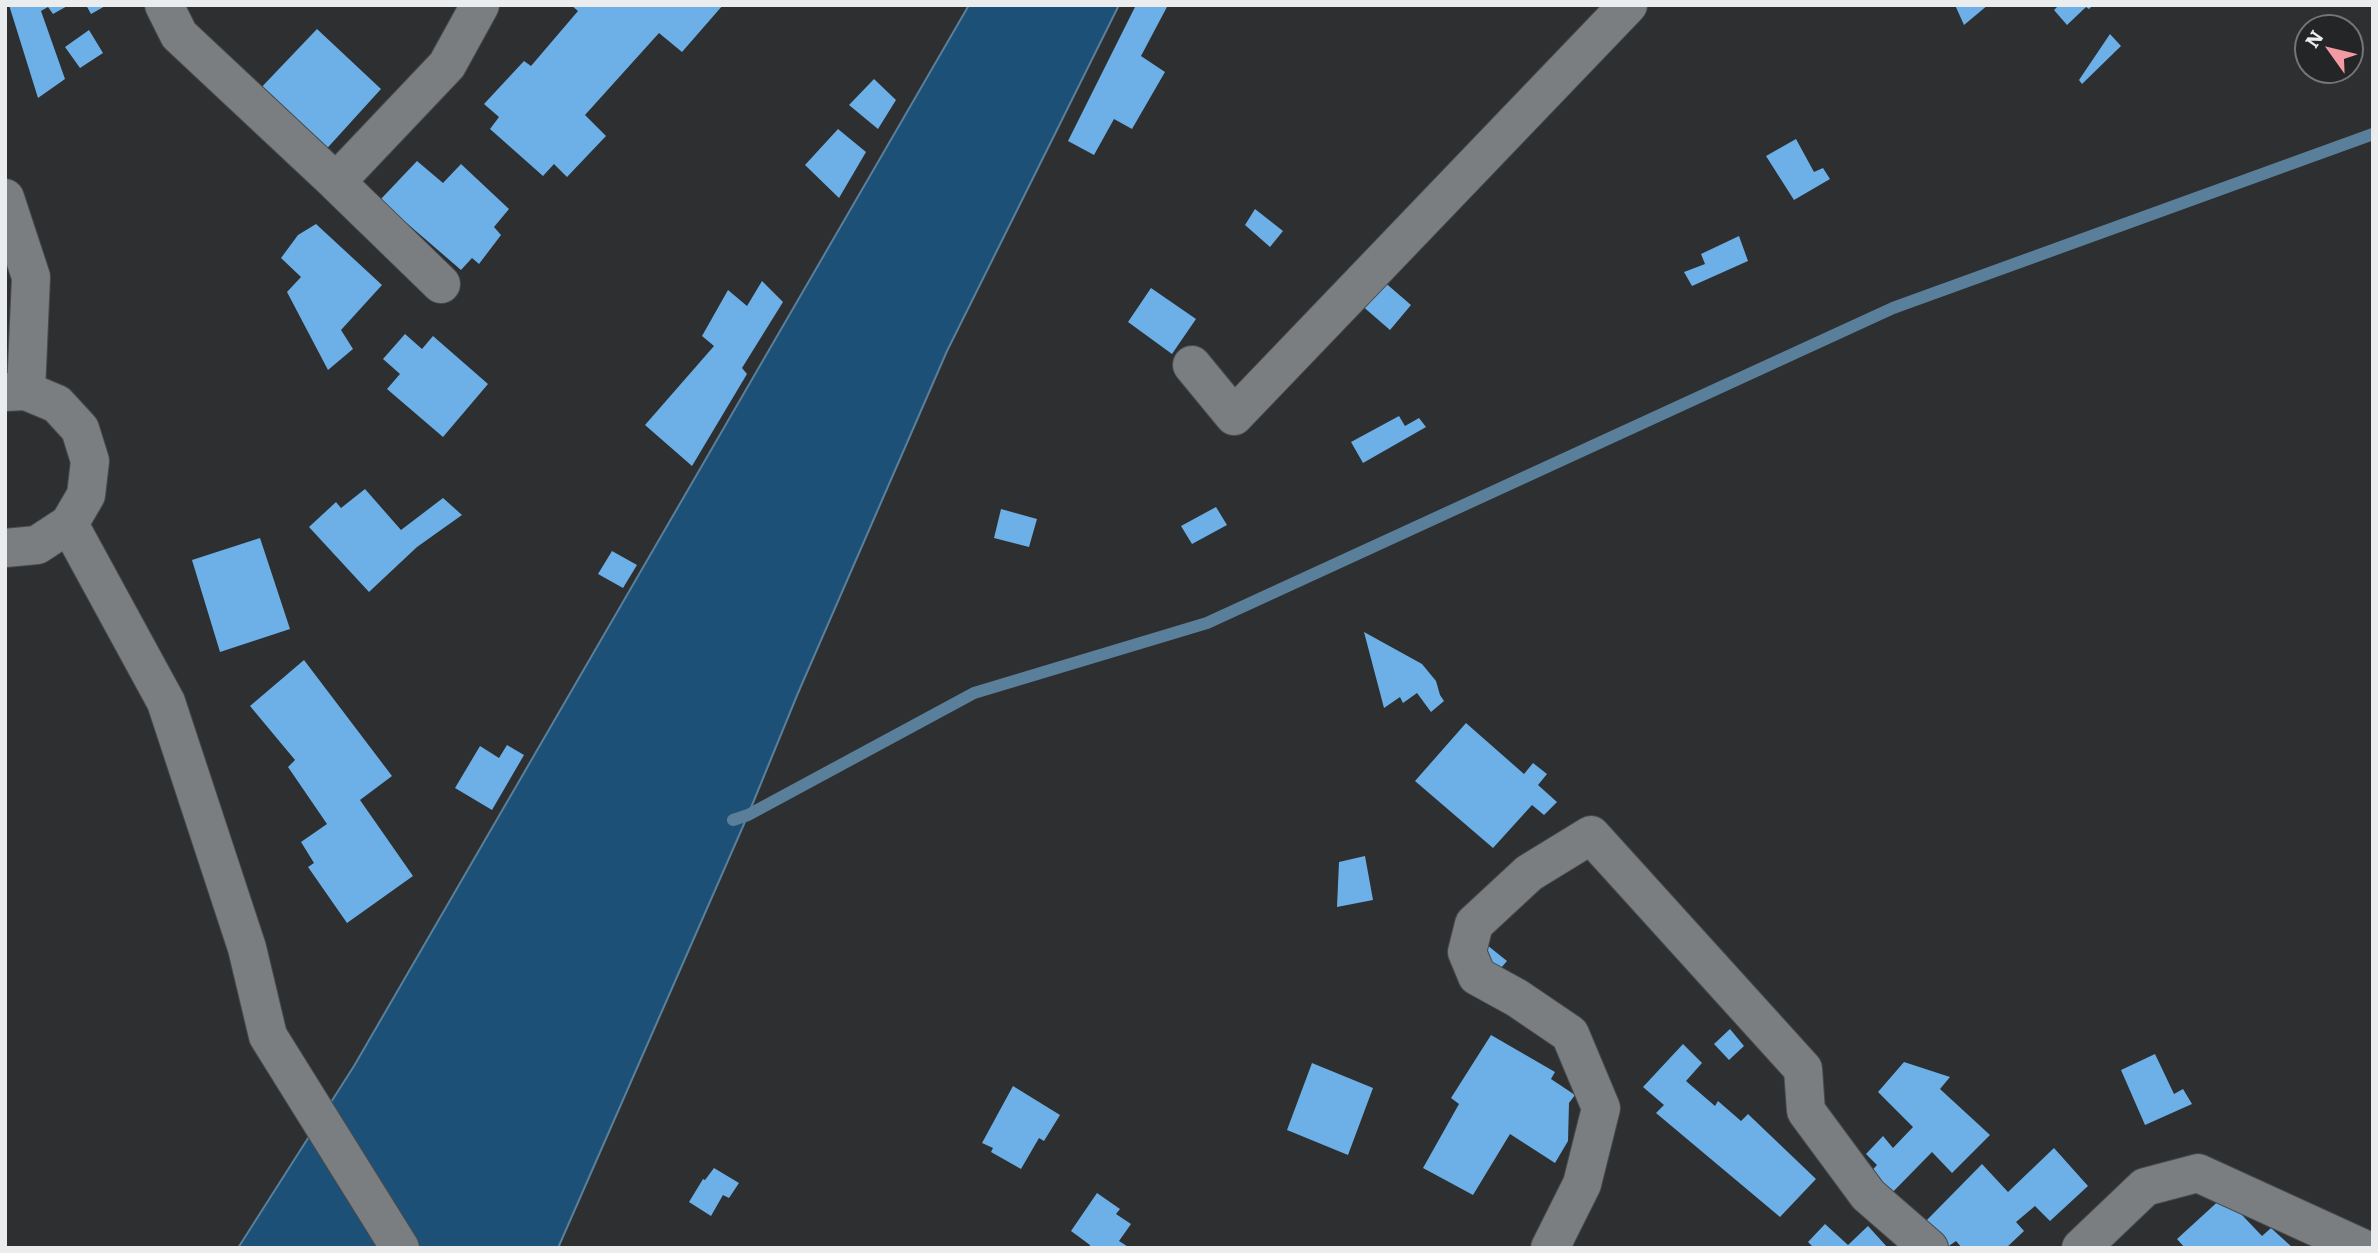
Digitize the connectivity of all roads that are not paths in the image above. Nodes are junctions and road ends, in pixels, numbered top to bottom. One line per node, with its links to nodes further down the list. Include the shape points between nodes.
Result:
1 (164, 5): 4 (street, via 179,35)
2 (480, 5): 4 (street, via 447,65)
3 (1628, 5): 7 (street, via 1234,415)
4 (336, 182): 6 (street)
5 (5, 198): 8 (street, via 31,277)
6 (441, 284)
7 (1192, 365)
8 (15, 391): 9 (street, via 57,404 80,429 90,461 86,495)
9 (69, 524): 10 (street, via 37,545); 11 (street, via 166,702 247,948 268,1036)
10 (5, 548)
11 (400, 1248)
12 (1550, 1248): 13 (street, via 1582,1184 1601,1108 1570,1034 1476,976 1467,952 1474,924 1529,873 1591,835 1803,1069 1806,1111 1868,1195)
13 (1929, 1248)
14 (2081, 1248): 15 (street, via 2145,1187 2198,1173)
15 (2362, 1248)

